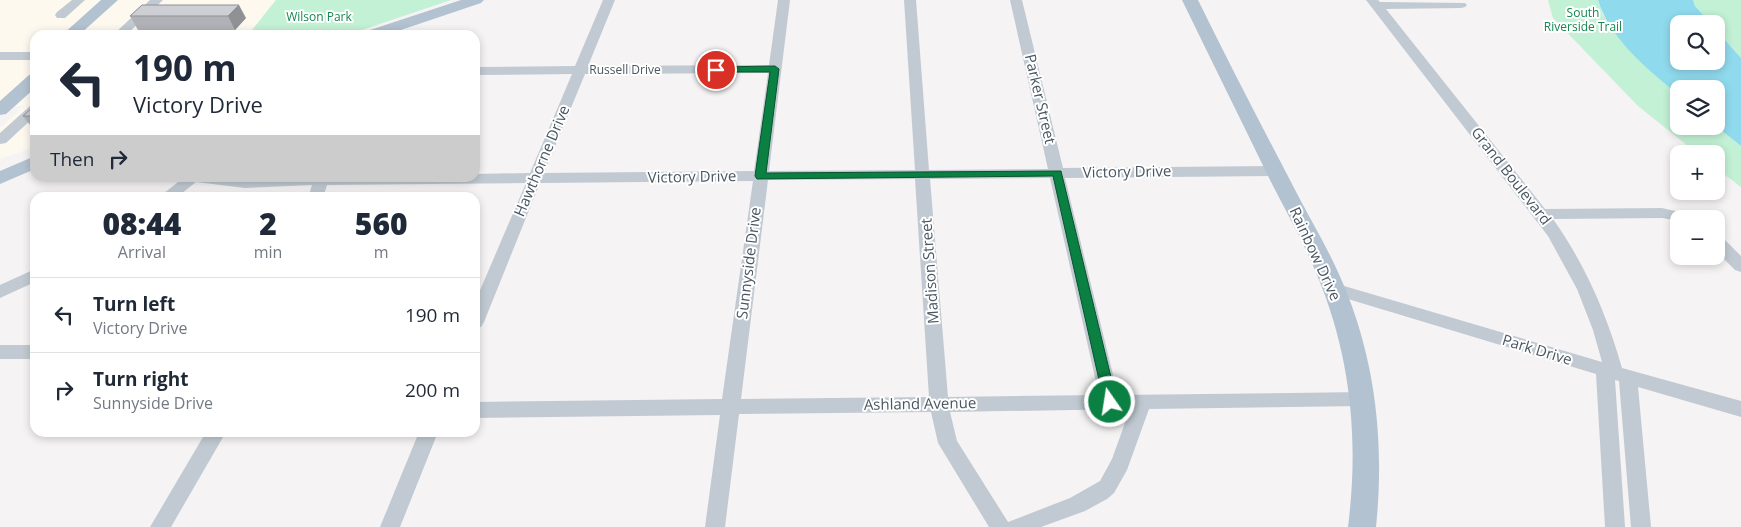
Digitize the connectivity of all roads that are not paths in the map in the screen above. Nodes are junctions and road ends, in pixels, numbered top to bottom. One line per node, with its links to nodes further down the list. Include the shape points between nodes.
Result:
1 (79, 0): 13 (street)
2 (110, 0): 14 (main road)
3 (126, 0): 15 (main road)
4 (157, 0): 16 (street)
5 (476, 0): 17 (main road)
6 (609, 0): 21 (street, Hawthorne Drive)
7 (784, 0): 20 (street, Sunnyside Drive)
8 (910, 0): 35 (street, Madison Street)
9 (1016, 0): 34 (street, Parker Street)
10 (1190, 0): 33 (main road, Rainbow Drive)
11 (1374, 3): 12 (street); 44 (street, Grand Boulevard)
12 (1462, 5)
13 (61, 15)
14 (76, 30)
15 (92, 30)
16 (124, 30)
17 (387, 30)
18 (30, 56): 19 (street)
19 (4, 59)
20 (775, 69): 21 (street, Russell Drive); 36 (street, Sunnyside Drive)
21 (580, 71): 23 (street, Russell Drive); 39 (street, Hawthorne Drive)
22 (30, 72): 26 (main road)
23 (480, 72)
24 (30, 76): 26 (main road)
25 (30, 82): 26 (main road)
26 (8, 96): 27 (main road)
27 (0, 110)
28 (30, 114): 29 (street)
29 (1, 140)
30 (30, 163): 32 (main road)
31 (30, 164): 37 (main road)
32 (0, 170)
33 (1275, 170): 34 (street, Victory Drive); 49 (main road, Rainbow Drive)
34 (1058, 173): 35 (street, Victory Drive); 56 (street, Parker Street)
35 (923, 174): 36 (street, Victory Drive); 58 (street, Madison Street)
36 (760, 176): 39 (street, Victory Drive); 59 (street, Sunnyside Drive)
37 (0, 178)
38 (480, 179): 39 (street, Victory Drive)
39 (535, 179): 51 (street, Hawthorne Drive)
40 (187, 182): 43 (street)
41 (221, 182): 42 (street, Victory Drive)
42 (278, 182)
43 (173, 192)
44 (1541, 214): 45 (street); 54 (street, Grand Boulevard, via 1579,273)
45 (1670, 214)
46 (1725, 249): 47 (street)
47 (1741, 266)
48 (30, 277): 50 (street)
49 (1334, 289): 54 (street, Park Drive); 55 (main road, Rainbow Drive, via 1347,325)
50 (0, 292)
51 (480, 310)
52 (0, 352): 53 (street)
53 (30, 352)
54 (1616, 373): 60 (street, Park Drive); 70 (street, Grand Boulevard); 71 (street, Grand Boulevard)
55 (1365, 399): 57 (street, Ashland Avenue); 69 (main road, Rainbow Drive, via 1369,458)
56 (1110, 402): 57 (street, Ashland Avenue); 58 (street, Ashland Avenue)
57 (1142, 402): 68 (street, via 1106,488 1090,498)
58 (938, 404): 59 (street, Ashland Avenue); 67 (street, Madison Street, via 948,443)
59 (731, 407): 61 (street, Ashland Avenue); 66 (street, Sunnyside Drive)
60 (1741, 409)
61 (480, 410)
62 (214, 437): 64 (street)
63 (427, 437): 65 (street)
64 (160, 527)
65 (390, 527)
66 (715, 527)
67 (1000, 527)
68 (1016, 527)
69 (1362, 527)
70 (1615, 527)
71 (1641, 527)

